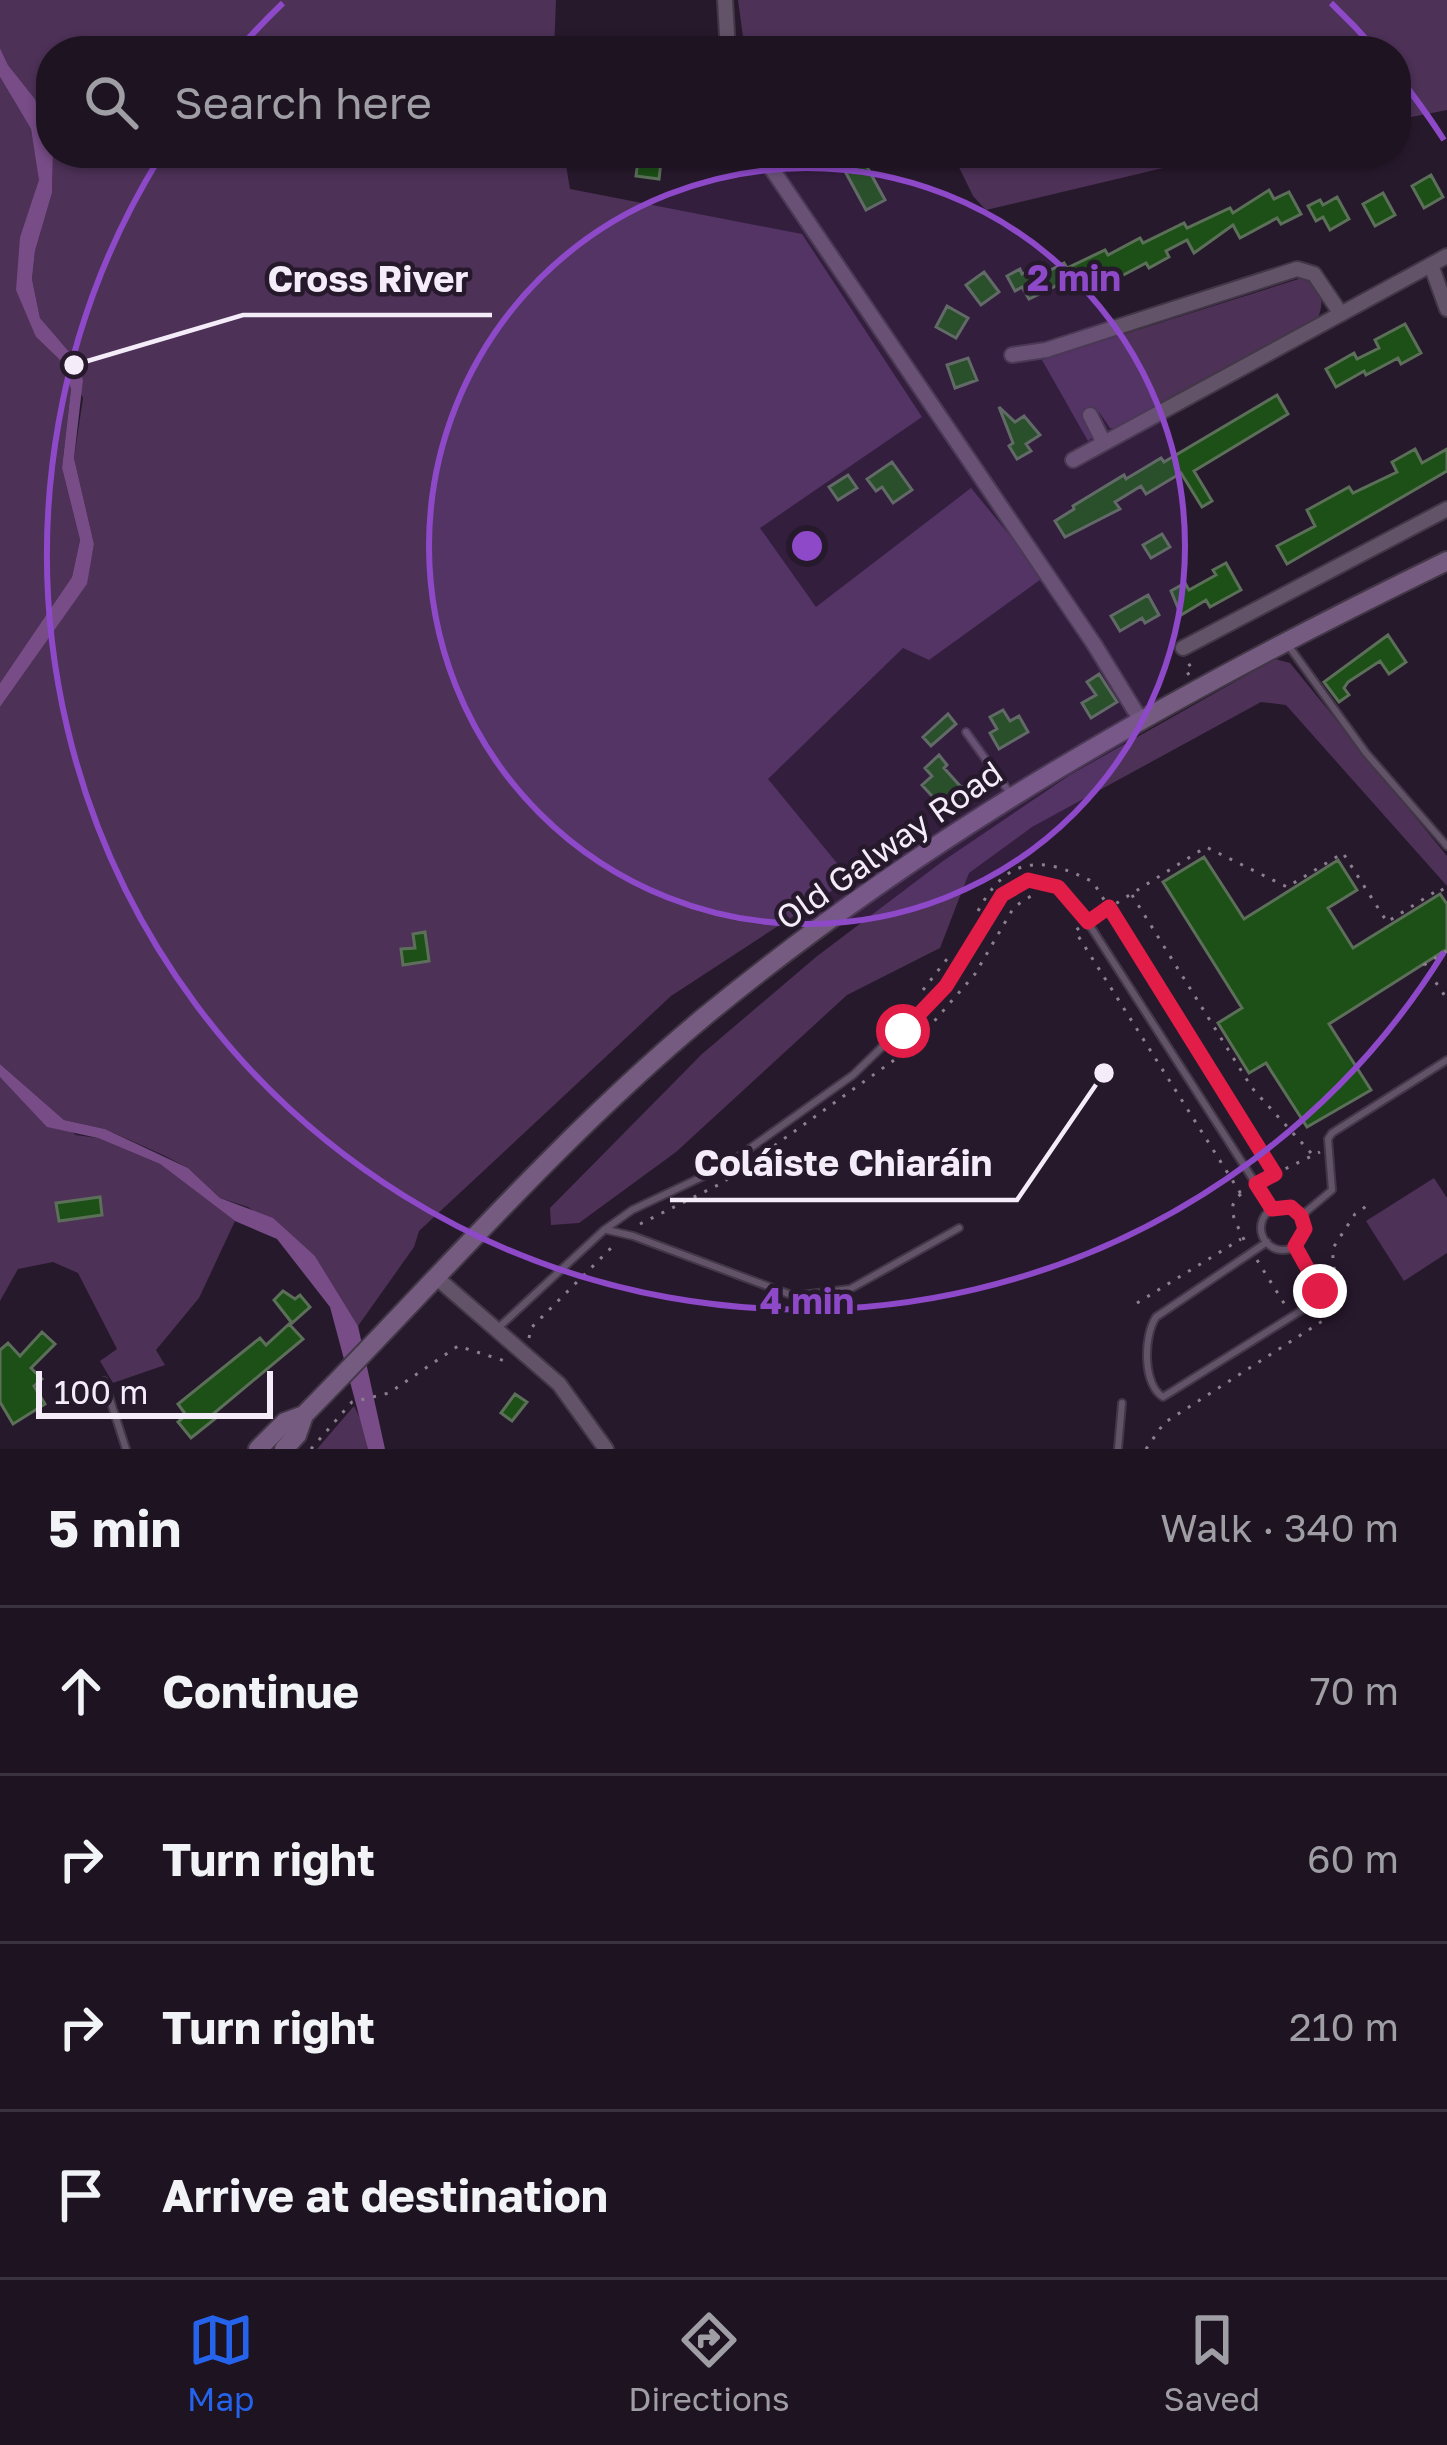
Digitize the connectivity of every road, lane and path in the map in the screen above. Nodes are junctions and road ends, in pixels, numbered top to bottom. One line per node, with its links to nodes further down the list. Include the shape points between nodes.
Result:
1 (725, 0): 2 (street)
2 (727, 36)
3 (771, 168): 17 (street)
4 (1447, 256): 5 (street)
5 (1431, 265): 6 (street); 7 (street)
6 (1447, 309)
7 (1341, 314): 8 (street, via 1313,274 1297,269); 10 (street)
8 (1012, 355)
9 (1090, 415): 10 (street)
10 (1104, 443): 11 (street)
11 (1073, 460)
12 (1447, 509): 15 (street)
13 (1447, 561): 14 (main road, Old Galway Road)
14 (1286, 642): 16 (main road, Old Galway Road); 20 (lane)
15 (1183, 648): 16 (path)
16 (1196, 688): 17 (main road, Old Galway Road)
17 (1140, 719): 19 (main road, Old Galway Road)
18 (966, 732): 19 (lane)
19 (1012, 796): 44 (main road, Old Galway Road, via 885,880 705,1017)
20 (1447, 846)
21 (1131, 894): 22 (path, via 1206,847 1287,887 1343,853 1387,922 1441,888); 23 (path); 32 (path, via 1252,1088)
22 (1447, 898)
23 (1109, 907): 24 (path); 25 (path, via 1093,882 1066,868 1022,865 989,889); 33 (path)
24 (1088, 922): 34 (lane); 38 (lane, via 1058,887 1028,880 1002,895 946,986 854,1075 725,1166); 40 (path, via 1075,931 1241,1194 1230,1211)
25 (969, 927)
26 (958, 944): 28 (path)
27 (1447, 951): 29 (path, via 1424,965)
28 (920, 994)
29 (1447, 999)
30 (1447, 1060): 31 (lane, via 1332,1132)
31 (1328, 1150): 32 (path); 36 (lane, via 1332,1190)
32 (1312, 1154): 33 (path)
33 (1275, 1174): 34 (path)
34 (1256, 1184): 35 (lane)
35 (1272, 1209): 36 (lane, via 1291,1207); 41 (lane, via 1261,1226)
36 (1301, 1216): 42 (lane, via 1305,1229)
37 (959, 1228): 39 (lane, via 850,1289 794,1296)
38 (604, 1230): 39 (lane); 47 (lane)
39 (626, 1234): 48 (path, via 531,1328)
40 (1242, 1238): 43 (path); 45 (path)
41 (1267, 1242): 42 (lane); 43 (lane)
42 (1295, 1246): 46 (lane, via 1320,1291)
43 (1253, 1254): 46 (path); 46 (lane, via 1156,1317 1150,1385 1163,1397)
44 (437, 1278): 47 (street); 52 (main road, Old Galway Road)
45 (1137, 1303)
46 (1293, 1317)
47 (497, 1329): 57 (street, via 559,1384)
48 (533, 1344)
49 (516, 1364): 56 (path, via 458,1346 389,1393 352,1402)
50 (104, 1381): 53 (lane)
51 (1122, 1403): 58 (lane)
52 (304, 1415): 54 (main road); 55 (main road)
53 (126, 1449)
54 (258, 1449)
55 (284, 1449)
56 (311, 1449)
57 (606, 1449)
58 (1118, 1449)

